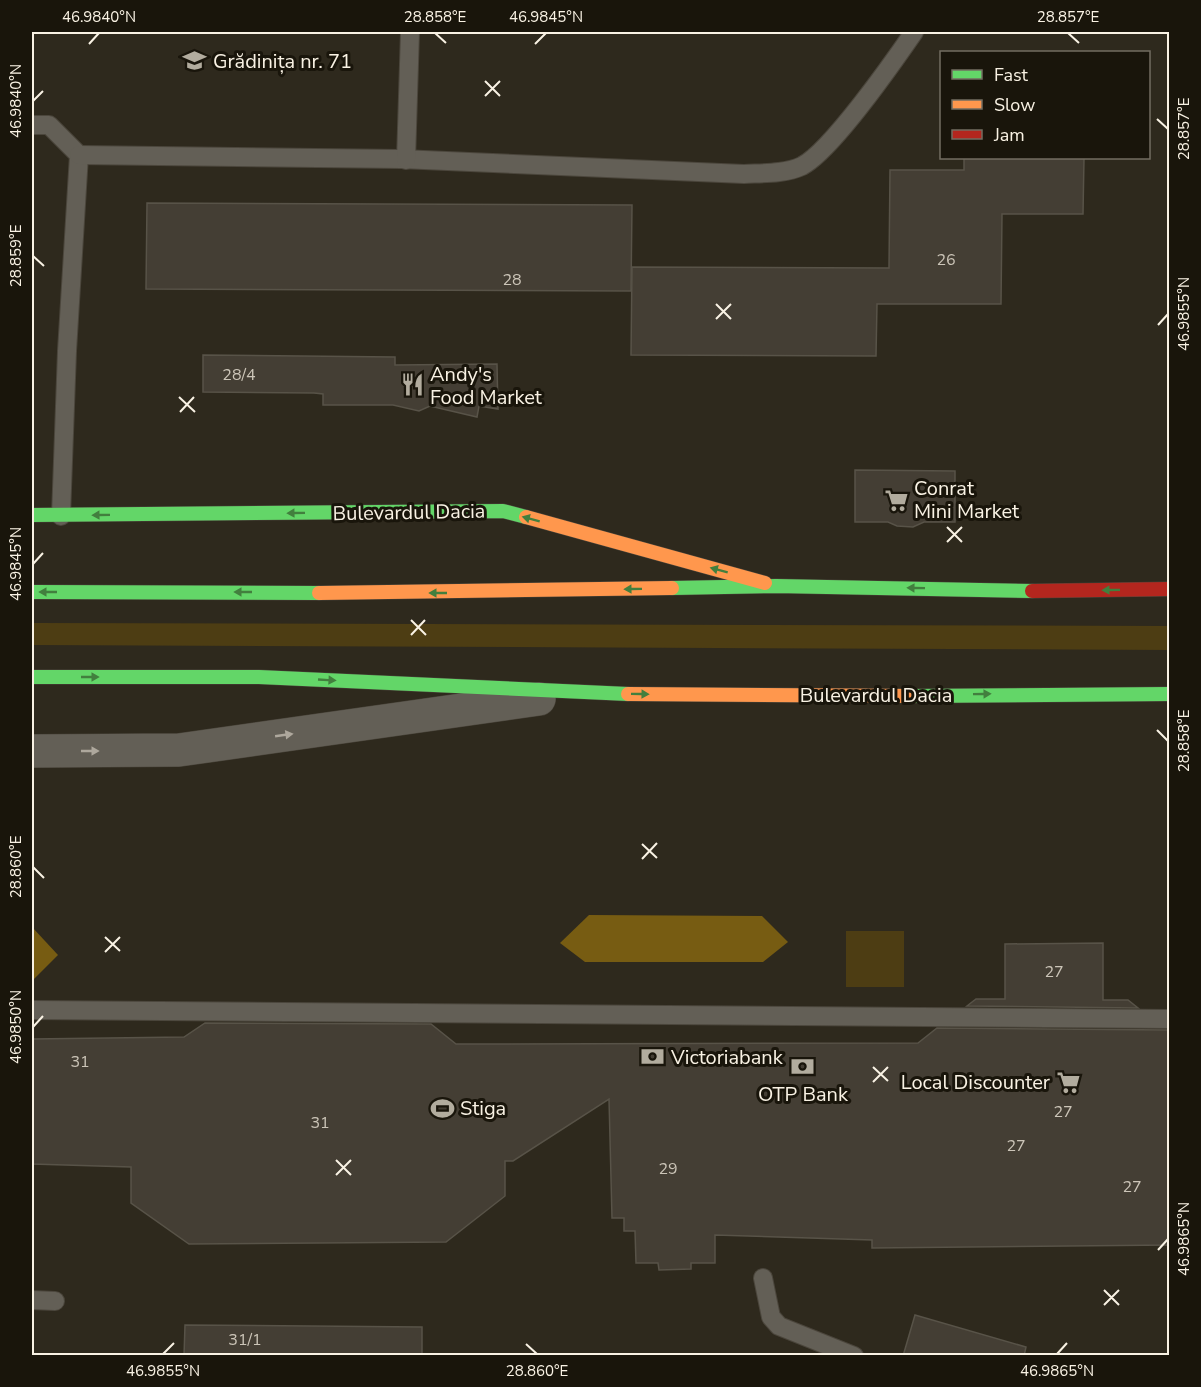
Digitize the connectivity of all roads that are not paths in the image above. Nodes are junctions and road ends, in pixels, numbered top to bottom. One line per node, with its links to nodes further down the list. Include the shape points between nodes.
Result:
1 (410, 32): 5 (lane)
2 (914, 32): 5 (lane, via 826,146 803,165 778,172 744,174)
3 (32, 125): 4 (lane, via 49,125)
4 (79, 155): 5 (lane); 7 (lane)
5 (406, 160)
6 (32, 515): 7 (main road, Bulevardul Dacia)
7 (61, 516): 8 (main road, Bulevardul Dacia, one-way to 7, via 503,511)
8 (776, 586): 9 (main road, Bulevardul Dacia, one-way to 8); 10 (main road, Bulevardul Dacia, one-way to 10, via 462,593)
9 (1170, 589)
10 (32, 592)
11 (32, 677): 12 (main road, Bulevardul Dacia, one-way to 12, via 259,677)
12 (582, 693): 14 (main road, Bulevardul Dacia, one-way to 14); 16 (street, Bulevardul Dacia, one-way to 12, via 179,750)
13 (1170, 694): 14 (main road, Bulevardul Dacia)
14 (1139, 695): 15 (main road)
15 (1170, 704)
16 (32, 751)
17 (32, 1010): 18 (lane)
18 (1170, 1018)
19 (763, 1278): 22 (lane, via 771,1317 779,1326)
20 (32, 1300): 21 (lane)
21 (55, 1301)
22 (854, 1356)

